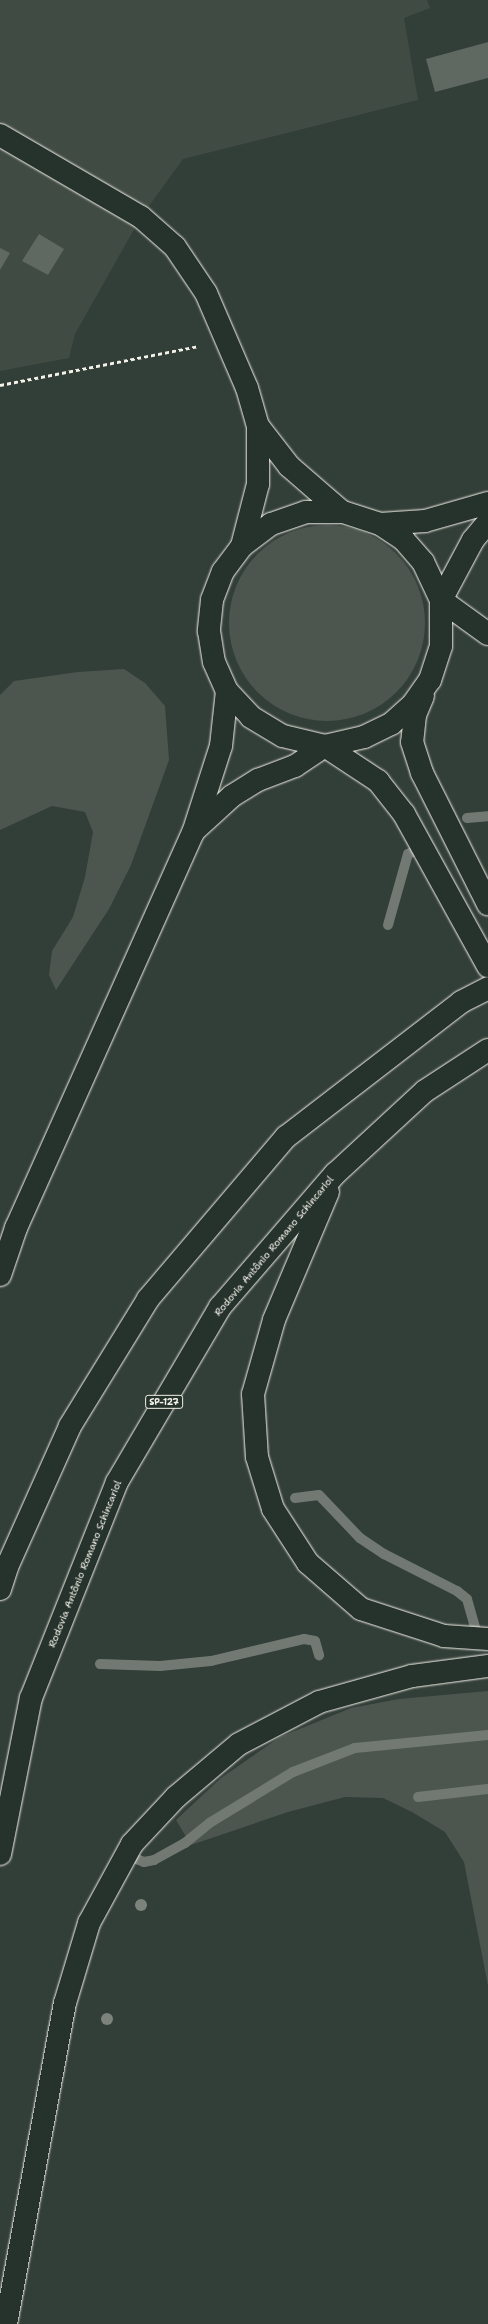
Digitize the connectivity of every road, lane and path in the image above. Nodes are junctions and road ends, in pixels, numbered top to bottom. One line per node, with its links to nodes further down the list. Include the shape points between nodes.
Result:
1 (0, 135): 2 (main road, via 141,217 175,247 206,293)
2 (226, 340): 3 (path); 4 (main road, via 247,388)
3 (0, 385)
4 (258, 426): 6 (main road, via 289,466); 9 (main road, via 258,484)
5 (488, 503): 8 (main road, via 425,521)
6 (342, 512): 8 (main road); 9 (main road, via 306,512 297,515 271,524)
7 (488, 522): 10 (main road, via 473,540)
8 (380, 524): 10 (main road, via 404,540 423,562)
9 (242, 546): 13 (main road, via 223,571 212,600 208,631 214,662)
10 (441, 600): 11 (main road); 12 (main road, via 441,646)
11 (488, 634)
12 (430, 680): 14 (main road, via 413,704 391,724 364,737); 16 (main road, via 415,715 412,742 422,773)
13 (227, 691): 14 (main road, via 251,717 283,736); 15 (main road, via 221,746)
14 (325, 746): 15 (main road, via 294,766 258,780 232,796); 17 (main road, via 378,781 404,814)
15 (193, 833): 21 (main road, via 16,1228)
16 (488, 904)
17 (488, 966)
18 (488, 988): 22 (main road, via 461,1002 286,1137 148,1299 70,1426 7,1567)
19 (488, 1050): 20 (main road, Rodovia Antônio Romano Schincariol / SP-127, via 425,1091)
20 (335, 1174): 23 (main road, via 274,1320 253,1394 257,1458 266,1487 273,1508 308,1563 361,1609 444,1636); 25 (main road, Rodovia Antônio Romano Schincariol / SP-127, via 220,1307 117,1482 31,1698)
21 (0, 1275)
22 (0, 1589)
23 (488, 1639)
24 (488, 1666): 26 (main road, via 412,1676 319,1702 239,1744 176,1797 132,1844 89,1923 66,2003)
25 (0, 1854)
26 (6, 2324)

